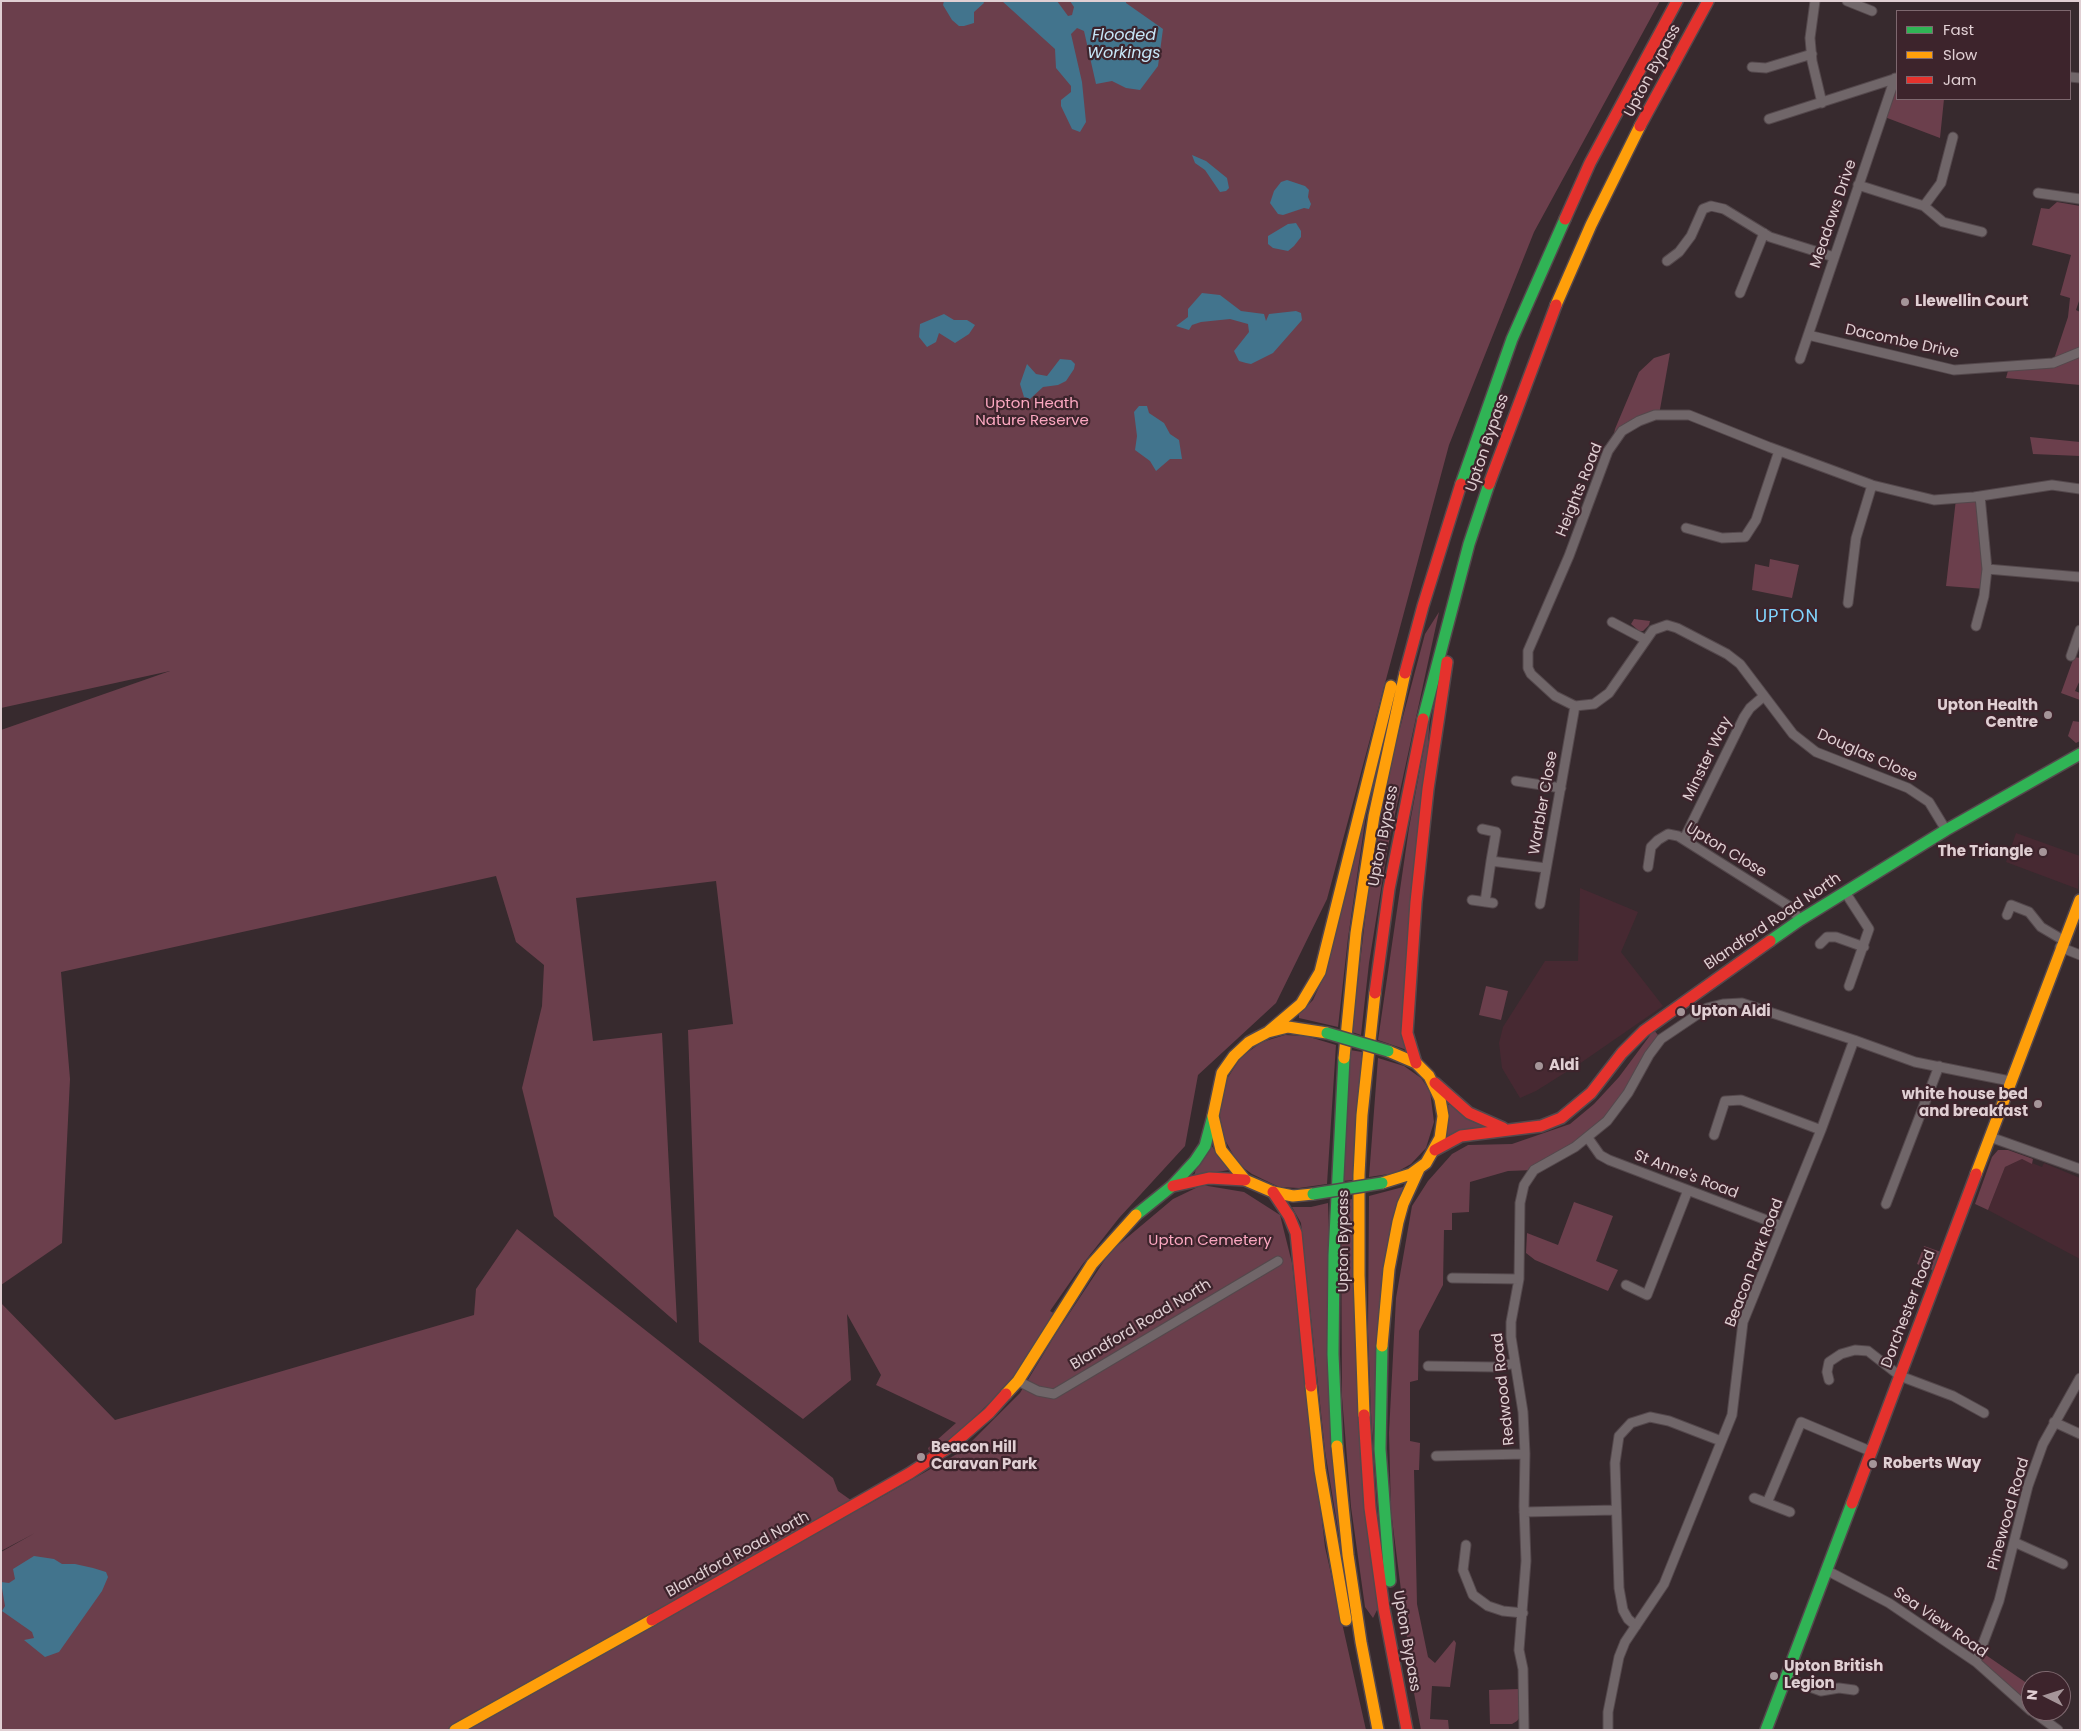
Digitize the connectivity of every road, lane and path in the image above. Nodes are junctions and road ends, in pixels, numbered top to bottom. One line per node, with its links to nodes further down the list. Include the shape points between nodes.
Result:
1 (1676, 1): 28 (main road, Upton Bypass, via 1590,163 1532,290)
2 (1708, 1): 30 (main road, Upton Bypass, via 1617,170 1567,277 1522,391)
3 (1815, 1): 6 (street, via 1810,38)
4 (1847, 1): 5 (street)
5 (1872, 11)
6 (1812, 54): 7 (street, via 1766,68); 9 (street)
7 (1752, 67)
8 (1896, 78): 9 (street); 12 (street, Meadows Drive)
9 (1822, 103): 10 (street)
10 (1769, 119)
11 (1953, 137): 15 (street, via 1942,184)
12 (1858, 185): 15 (street); 18 (street, Meadows Drive)
13 (2038, 193): 14 (street)
14 (2080, 199)
15 (1924, 206): 16 (street, via 1943,222)
16 (1982, 232)
17 (1767, 235): 18 (street); 19 (street, via 1724,209 1712,206 1703,209 1691,236); 20 (street)
18 (1834, 257): 21 (street, Meadows Drive)
19 (1667, 261)
20 (1740, 292)
21 (1808, 336): 22 (street, Dacombe Drive, via 1954,370 2053,363); 23 (street, Meadows Drive)
22 (2080, 352)
23 (1800, 359)
24 (1779, 451): 25 (street, Heights Road); 29 (street, via 1756,520 1744,536 1722,538); 40 (street, Heights Road, via 1690,415 1655,415 1622,431 1608,451 1527,656 1528,668 1536,680 1559,699)
25 (1872, 485): 27 (street, Heights Road, via 1934,500); 33 (street, via 1856,538)
26 (2080, 489): 27 (street, Heights Road, via 2052,485)
27 (1980, 496): 31 (street)
28 (1452, 510): 61 (main road, via 1422,582 1400,652 1320,972 1301,1004); 114 (main road, Upton Bypass, via 1401,688 1374,816 1355,942 1339,1129 1333,1305 1337,1451 1354,1598)
29 (1686, 528)
30 (1469, 544): 63 (main road, via 1459,611 1448,653 1420,850 1407,1020 1407,1033); 118 (main road, Upton Bypass, via 1426,706 1389,889 1366,1066 1359,1165 1358,1275 1365,1454 1376,1557)
31 (1987, 570): 32 (street); 35 (street)
32 (2080, 577)
33 (1848, 603)
34 (1612, 622): 37 (street)
35 (1976, 626)
36 (2080, 630): 38 (street)
37 (1646, 640): 39 (street, Douglas Close, via 1653,630 1660,627 1677,628 1727,654 1747,672); 40 (street, Douglas Close, via 1606,697 1594,704)
38 (2071, 656)
39 (1764, 696): 45 (street, Douglas Close, via 1793,734 1816,752 1908,788 1929,802); 46 (street, Minster Way, via 1744,717)
40 (1575, 706): 43 (street, Warbler Close)
41 (2080, 754): 45 (main road, Blandford Road North)
42 (1516, 781): 43 (street)
43 (1561, 788): 49 (street, Warbler Close)
44 (1482, 829): 47 (street, via 1496,832)
45 (1946, 830): 50 (main road, Blandford Road North)
46 (1684, 839): 48 (street, Upton Close, via 1668,834 1658,840 1652,847); 55 (street, Upton Close, via 1789,906)
47 (1491, 861): 49 (street); 51 (street, via 1489,903)
48 (1648, 867)
49 (1546, 868): 53 (street, Warbler Close)
50 (1845, 892): 55 (main road, Blandford Road North); 58 (street, via 1870,929)
51 (1472, 900)
52 (2080, 900): 56 (main road, Dorchester Road)
53 (1540, 904)
54 (2007, 915): 56 (street, via 2011,904 2029,912 2041,927)
55 (1800, 920): 68 (main road, Blandford Road North, via 1644,1031 1591,1093 1569,1113 1541,1126)
56 (2062, 943): 59 (street); 66 (main road, Dorchester Road)
57 (1820, 944): 58 (street, via 1828,937 1836,937)
58 (1864, 947): 60 (street)
59 (2080, 955)
60 (1849, 986)
61 (1268, 1032): 63 (main road, bridge, via 1296,1027 1327,1033); 67 (main road, Blandford Road North, via 1249,1042 1228,1064 1218,1085)
62 (1854, 1040): 64 (street, via 1914,1062); 69 (street, Beacon Park Road); 72 (street, Redwood Road, via 1751,1005 1712,1006 1661,1038 1628,1093)
63 (1416, 1063): 65 (main road, Blandford Road North)
64 (1939, 1066): 66 (street); 80 (street)
65 (1434, 1081): 68 (main road, Blandford Road North, via 1469,1113); 73 (main road, via 1443,1108 1442,1128)
66 (2010, 1081): 71 (main road, Dorchester Road)
67 (1213, 1116): 76 (main road, via 1221,1150); 77 (main road, Blandford Road North, via 1205,1146)
68 (1503, 1128): 73 (main road, Blandford Road North, via 1461,1136)
69 (1821, 1130): 70 (street, via 1741,1100 1725,1101); 81 (street, Beacon Park Road)
70 (1714, 1135)
71 (1990, 1137): 75 (street); 88 (main road, Dorchester Road)
72 (1588, 1138): 78 (street, St Anne's Road, via 1600,1155 1609,1160); 84 (street, Redwood Road, via 1534,1170 1524,1185 1520,1203)
73 (1435, 1150): 74 (main road)
74 (1419, 1168): 79 (main road, bridge, via 1403,1178 1314,1194 1293,1196); 118 (main road, via 1403,1204 1393,1246 1383,1326 1380,1402 1385,1530)
75 (2080, 1169)
76 (1245, 1180): 77 (main road, Blandford Road North, via 1197,1179); 79 (main road)
77 (1172, 1186): 91 (main road, Blandford Road North, via 1133,1218 1092,1264)
78 (1688, 1190): 81 (street, St Anne's Road); 85 (street, via 1647,1295)
79 (1273, 1192): 114 (main road, via 1296,1233 1312,1409 1329,1528 1346,1618 1358,1667)
80 (1886, 1204)
81 (1782, 1226): 95 (street, Beacon Park Road, via 1744,1322 1735,1402)
82 (1278, 1261): 91 (street, Blandford Road North, via 1054,1394 1038,1391)
83 (1452, 1278): 84 (street)
84 (1519, 1279): 86 (street, Redwood Road, via 1511,1322)
85 (1626, 1286)
86 (1515, 1363): 87 (street, via 1496,1367); 97 (street, Redwood Road, via 1524,1412)
87 (1428, 1366)
88 (1900, 1376): 90 (street, via 1868,1351 1855,1350 1829,1362); 92 (street, via 1953,1396); 96 (main road, Dorchester Road)
89 (2080, 1378): 93 (street, Pinewood Road)
90 (1829, 1380)
91 (1018, 1381): 116 (main road, Blandford Road North, via 973,1428 910,1473)
92 (1984, 1413)
93 (2054, 1422): 94 (street); 104 (street, Pinewood Road, via 2028,1486)
94 (2080, 1434)
95 (1721, 1441): 101 (street, via 1660,1418 1644,1418 1630,1424 1616,1444); 109 (street, Beacon Park Road, via 1664,1584)
96 (1870, 1451): 100 (street, via 1801,1422); 107 (main road, Dorchester Road)
97 (1525, 1454): 98 (street); 102 (street, Redwood Road)
98 (1436, 1456)
99 (1754, 1498): 100 (street)
100 (1767, 1503): 103 (street)
101 (1616, 1510): 102 (street); 109 (street, via 1619,1594 1628,1619)
102 (1524, 1512): 108 (street, Redwood Road)
103 (1790, 1512)
104 (2014, 1542): 106 (street); 110 (street, Pinewood Road, via 1999,1602)
105 (1466, 1545): 108 (street, via 1463,1570 1473,1595 1488,1606)
106 (2063, 1564)
107 (1826, 1570): 110 (street, Sea View Road, via 1890,1603); 111 (main road, Dorchester Road)
108 (1523, 1612): 119 (street, Redwood Road, via 1519,1650 1524,1687)
109 (1636, 1626): 120 (street, Beacon Park Road, via 1619,1658 1608,1712)
110 (1976, 1662): 113 (street, Sea View Road)
111 (1785, 1678): 112 (street, via 1821,1691); 121 (main road, Dorchester Road)
112 (1854, 1690)
113 (2021, 1702)
114 (1373, 1708): 117 (main road, Upton Bypass)
115 (2045, 1721): 122 (street, Sea View Road)
116 (455, 1730)
117 (1378, 1730)
118 (1407, 1730)
119 (1524, 1730)
120 (1608, 1730)
121 (1766, 1730)
122 (2058, 1730)

